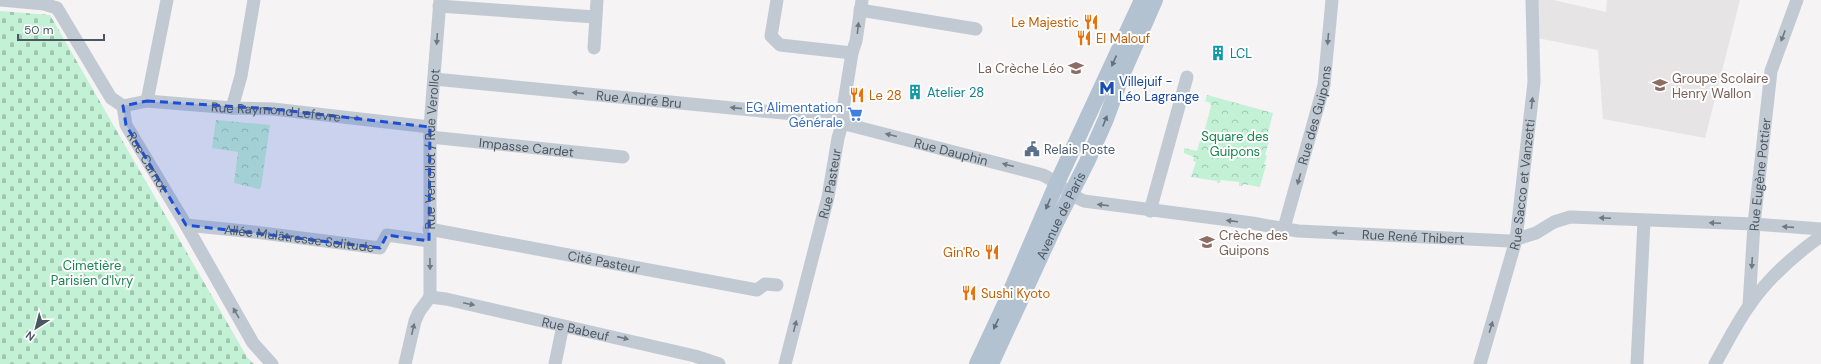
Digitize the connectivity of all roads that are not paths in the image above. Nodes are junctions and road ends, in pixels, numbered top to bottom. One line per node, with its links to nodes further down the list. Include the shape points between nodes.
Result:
1 (0, 0): 10 (street)
2 (167, 0): 20 (street)
3 (254, 0): 22 (street, via 241,76)
4 (597, 0): 14 (street)
5 (777, 0): 17 (street, via 771,36 780,45)
6 (1142, 0): 26 (main road, Avenue de Paris, one-way to 26)
7 (1155, 0): 27 (main road, Avenue de Paris, one-way to 7, via 1096,141)
8 (1532, 0): 36 (street, Rue Sacco et Vanzetti, one-way to 8, via 1534,82)
9 (1797, 0): 30 (street, Rue Eugène Pottier, one-way to 30, via 1771,70)
10 (30, 1): 21 (street, via 57,8 111,98)
11 (1329, 1): 32 (street, Rue des Guipons, one-way to 32, via 1324,84)
12 (439, 3): 14 (street); 19 (street, Rue Verrollot / Rue Verollot, one-way to 19)
13 (861, 5): 15 (street); 17 (street, Rue Pasteur, one-way to 13)
14 (595, 17): 16 (street)
15 (976, 30)
16 (594, 48)
17 (852, 53): 23 (street, Rue Pasteur)
18 (1187, 77): 28 (street)
19 (434, 79): 23 (street, Rue André Bru, one-way to 19, via 835,118); 24 (street, Rue Verrollot / Rue Verollot)
20 (148, 101): 21 (street, Rue Raymond Lefevre); 22 (street, Rue Raymond Lefevre)
21 (123, 106): 31 (street, Rue Carnot, via 126,125)
22 (232, 108): 24 (street, Rue Raymond Lefevre, one-way to 24, via 273,108)
23 (843, 121): 26 (street, Rue Dauphin, one-way to 23, via 1043,175 849,125); 46 (street, Rue Pasteur, one-way to 23, via 828,198)
24 (430, 132): 25 (street, Impasse Cardet); 34 (street, Rue Verrollot / Rue Verollot)
25 (623, 157)
26 (1057, 183): 27 (street, Rue Dauphin); 47 (main road, Avenue de Paris, one-way to 47)
27 (1070, 194): 28 (street, Rue René Thibert, one-way to 27, via 1094,203); 48 (main road, Avenue de Paris)
28 (1150, 210): 32 (street, Rue René Thibert, one-way to 28)
29 (1644, 221): 30 (street, Rue René Thibert, one-way to 29); 36 (street, Rue René Thibert, one-way to 36, via 1570,217); 50 (street)
30 (1754, 224): 33 (street, Rue René Thibert, one-way to 30); 39 (street, Rue Eugène Pottier, one-way to 39)
31 (186, 225): 34 (street, Allée Mulâtresse Solitude, via 380,248 387,235); 42 (street, Rue Carnot, one-way to 31, via 253,343)
32 (1284, 228): 36 (street, Rue René Thibert, one-way to 32, via 1314,232)
33 (1821, 229)
34 (429, 235): 37 (street, Cité Pasteur, via 757,290 765,284); 38 (street, Rue Verrollot / Rue Verollot, one-way to 38)
35 (1821, 236): 39 (street, via 1784,266)
36 (1516, 240): 49 (street, Rue Sacco et Vanzetti, one-way to 36)
37 (777, 285)
38 (430, 298): 41 (street, Rue Babeuf, one-way to 41, via 442,298 564,324); 43 (street, one-way to 38, via 415,321)
39 (1749, 306): 51 (street)
40 (562, 330): 44 (street)
41 (698, 360): 45 (street, Rue Babeuf)
42 (272, 364)
43 (405, 364)
44 (555, 364)
45 (719, 364)
46 (785, 364)
47 (977, 364)
48 (990, 364)
49 (1480, 364)
50 (1637, 364)
51 (1715, 364)

